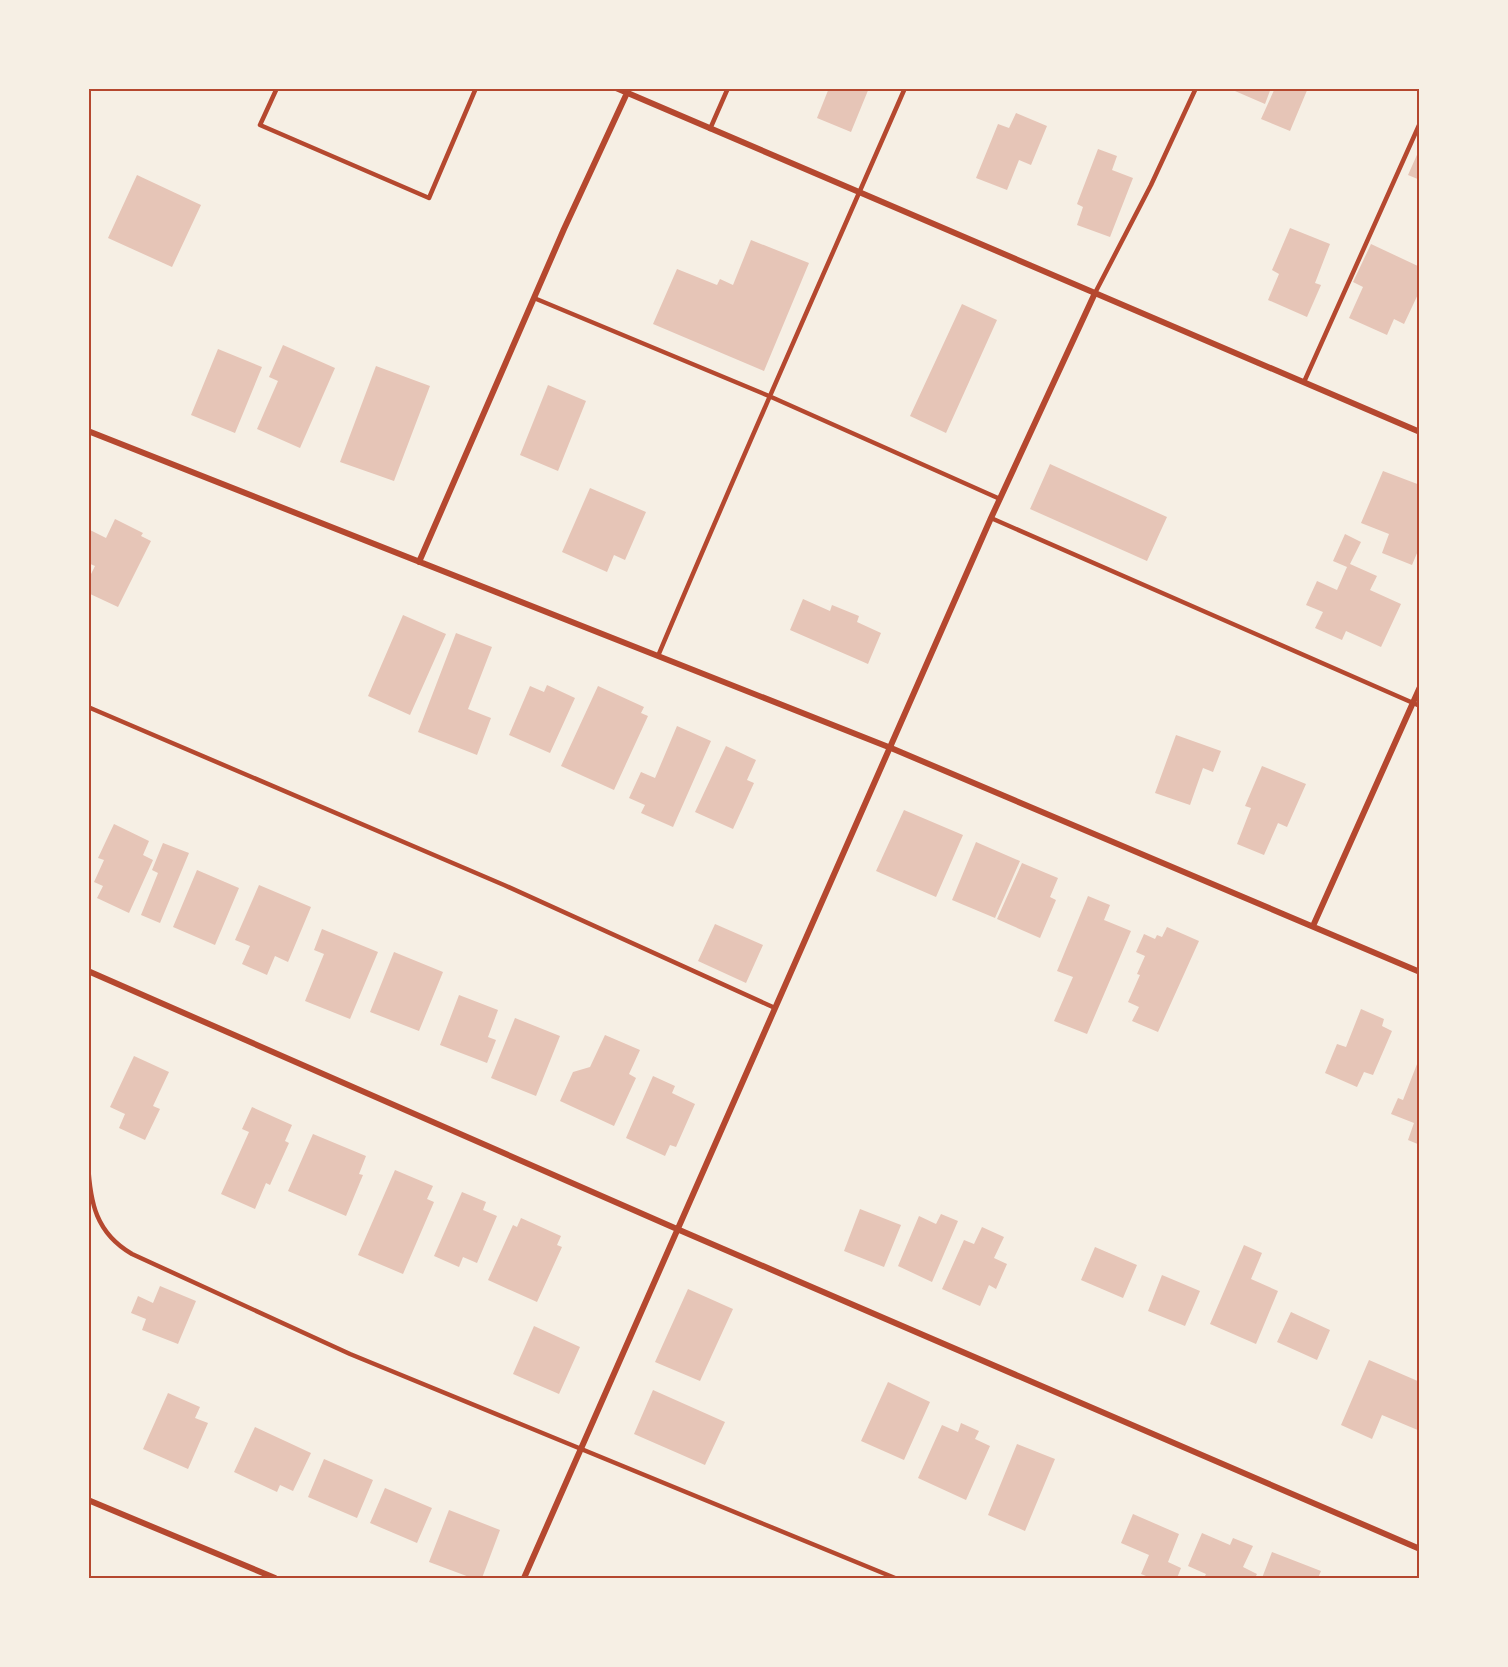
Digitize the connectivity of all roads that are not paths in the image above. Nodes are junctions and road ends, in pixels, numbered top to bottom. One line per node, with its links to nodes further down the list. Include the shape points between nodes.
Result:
1 (277, 88): 2 (lane, via 261,125 429,198)
2 (476, 88)
3 (616, 88): 7 (street)
4 (728, 88): 9 (lane)
5 (905, 88): 10 (lane)
6 (1196, 88): 11 (lane)
7 (627, 93): 9 (street); 12 (street)
8 (1419, 123): 13 (lane)
9 (710, 129): 10 (street)
10 (859, 192): 11 (street); 14 (lane)
11 (1095, 293): 13 (street); 17 (street)
12 (534, 298): 14 (lane); 19 (street)
13 (1304, 382): 16 (street)
14 (769, 396): 17 (lane); 20 (lane)
15 (88, 431): 19 (street)
16 (1419, 432)
17 (1000, 499): 18 (street)
18 (991, 518): 22 (lane); 24 (street)
19 (418, 562): 20 (street)
20 (658, 656): 24 (street)
21 (1419, 687): 22 (street)
22 (1416, 704): 25 (street)
23 (88, 707): 28 (lane, via 504,885)
24 (891, 748): 25 (street); 28 (street)
25 (1312, 926): 27 (street)
26 (88, 971): 30 (street)
27 (1419, 972)
28 (775, 1008): 30 (street)
29 (88, 1163): 31 (lane, via 97,1218 108,1235 132,1254 350,1354)
30 (677, 1229): 31 (street); 33 (street)
31 (580, 1447): 35 (street); 36 (lane)
32 (88, 1500): 34 (street)
33 (1419, 1549)
34 (275, 1578)
35 (524, 1578)
36 (895, 1578)

